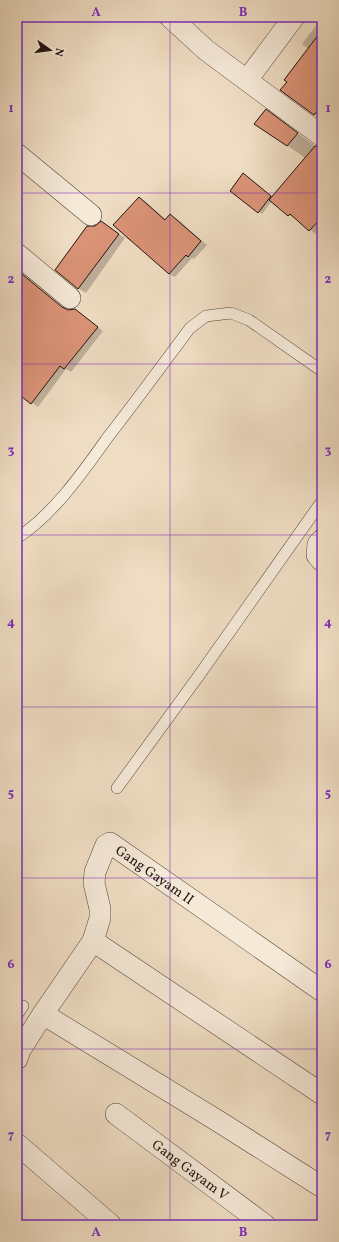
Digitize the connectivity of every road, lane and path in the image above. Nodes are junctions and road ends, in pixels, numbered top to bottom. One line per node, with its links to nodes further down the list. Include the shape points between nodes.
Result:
1 (170, 17): 3 (street, via 206,50)
2 (294, 17): 3 (street)
3 (247, 80): 4 (street)
4 (322, 136)
5 (17, 154): 6 (street)
6 (91, 215)
7 (17, 254): 8 (street)
8 (70, 298)
9 (322, 371): 11 (lane, via 250,320 231,314 206,316 190,328 60,500 32,528)
10 (322, 501): 12 (lane)
11 (17, 538)
12 (117, 788)
13 (93, 941): 14 (street, Gang Gayam II, via 100,918 94,883 95,872 106,845 110,843); 15 (street, Gang Gayam II); 17 (street)
14 (322, 991)
15 (43, 1014): 16 (street, Gang Gayam II); 20 (street)
16 (17, 1059)
17 (322, 1094)
18 (116, 1114): 22 (street, Gang Gayam V)
19 (17, 1144): 21 (street)
20 (322, 1187)
21 (111, 1225)
22 (265, 1225)

